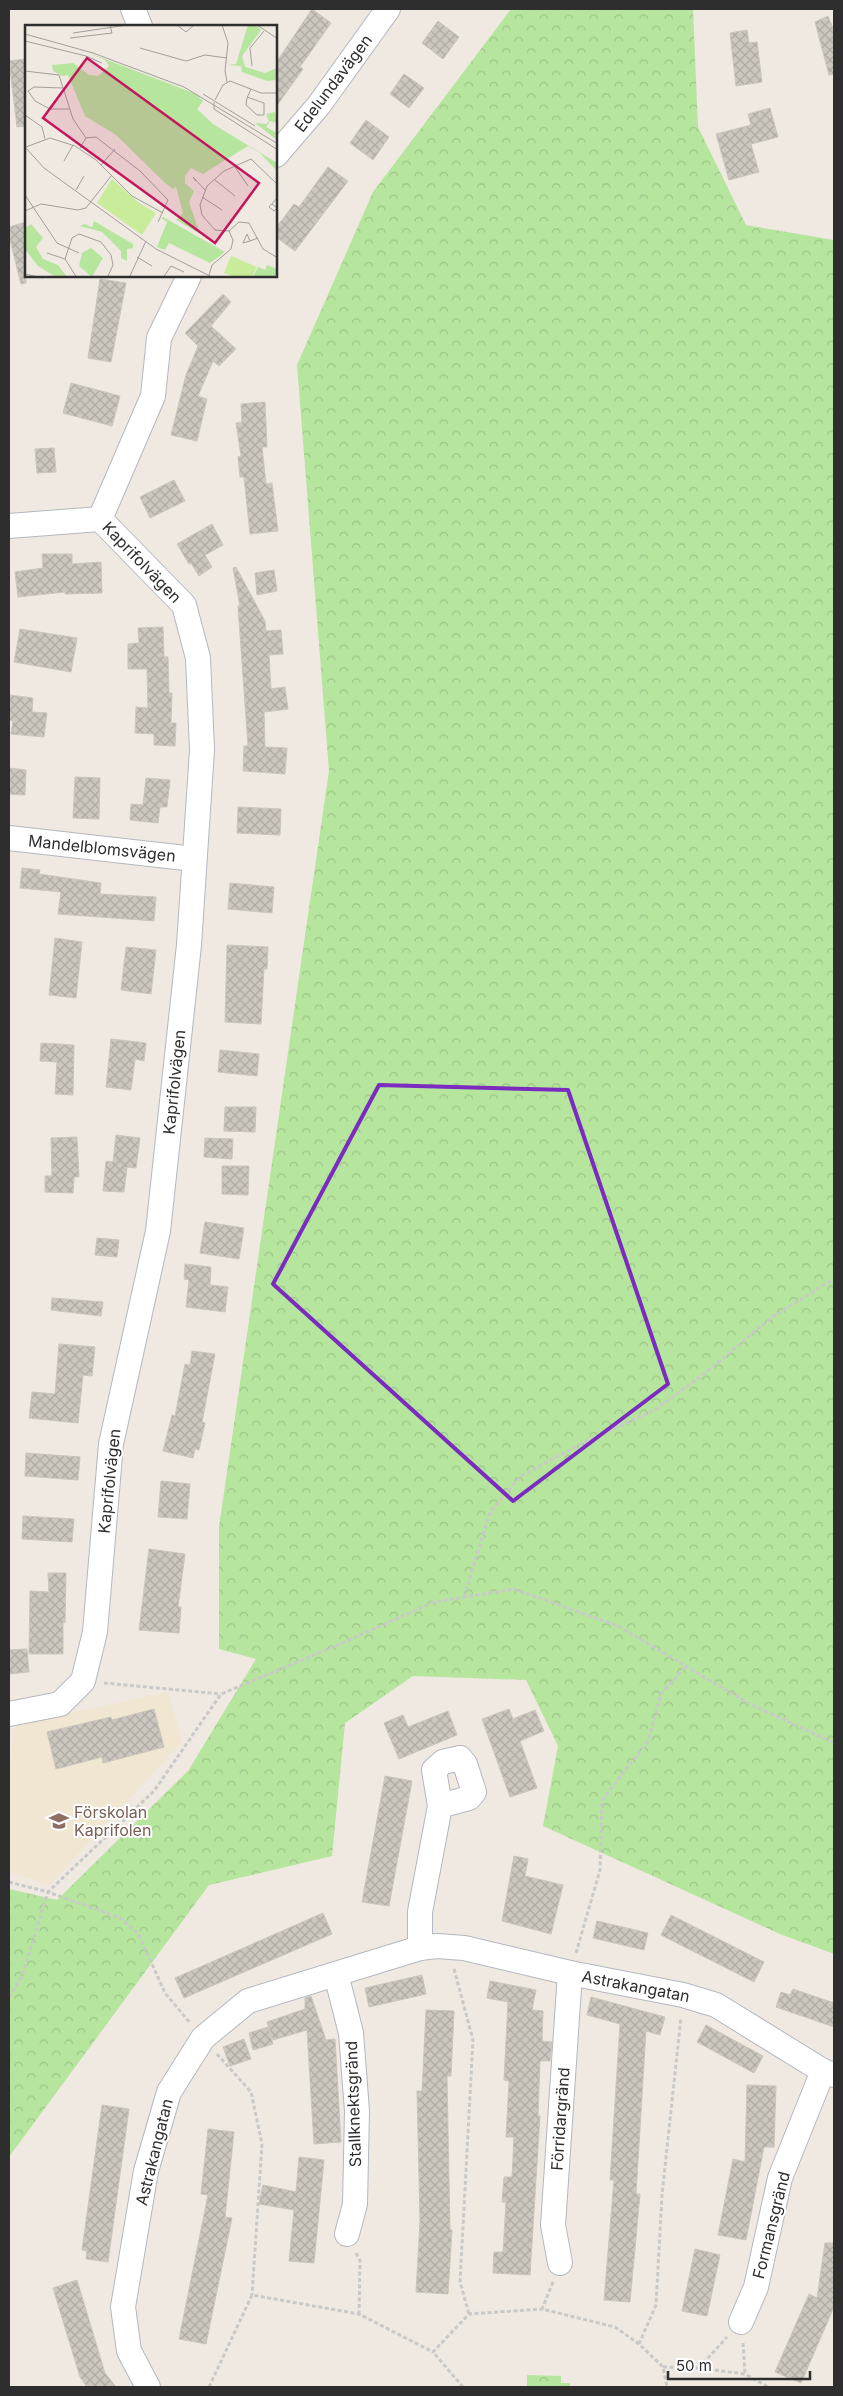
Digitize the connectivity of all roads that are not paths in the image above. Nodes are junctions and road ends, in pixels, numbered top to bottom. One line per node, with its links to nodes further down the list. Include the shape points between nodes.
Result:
1 (133, 9): 3 (street)
2 (388, 9): 4 (street, Edelundavägen, via 319,105)
3 (140, 25)
4 (278, 153)
5 (188, 278): 6 (street, via 159,338 153,396)
6 (100, 519): 7 (street, Kaprifolvägen); 9 (street, Kaprifolvägen, via 184,605 198,658 202,750)
7 (9, 526)
8 (9, 838): 9 (street, Mandelblomsvägen)
9 (194, 859): 10 (street, Kaprifolvägen, via 189,945 158,1231 111,1444 95,1632 83,1681 60,1704)
10 (9, 1714)
11 (440, 1806): 12 (street, via 420,1912)
12 (420, 1948): 13 (street, Astrakangatan, via 464,1948); 14 (street, Astrakangatan)
13 (570, 1973): 15 (street, Astrakangatan, via 683,1995 716,2005); 17 (street, Förridargränd, via 552,2225)
14 (336, 1974): 16 (street, Stallknektsgränd, via 351,2033 357,2111 356,2204); 19 (street, Astrakangatan, via 248,2001 203,2038 170,2092 146,2171 123,2307 129,2351)
15 (829, 2073): 18 (street, Formansgränd, via 780,2178 756,2287)
16 (347, 2234)
17 (560, 2263)
18 (741, 2322)
19 (148, 2387)

